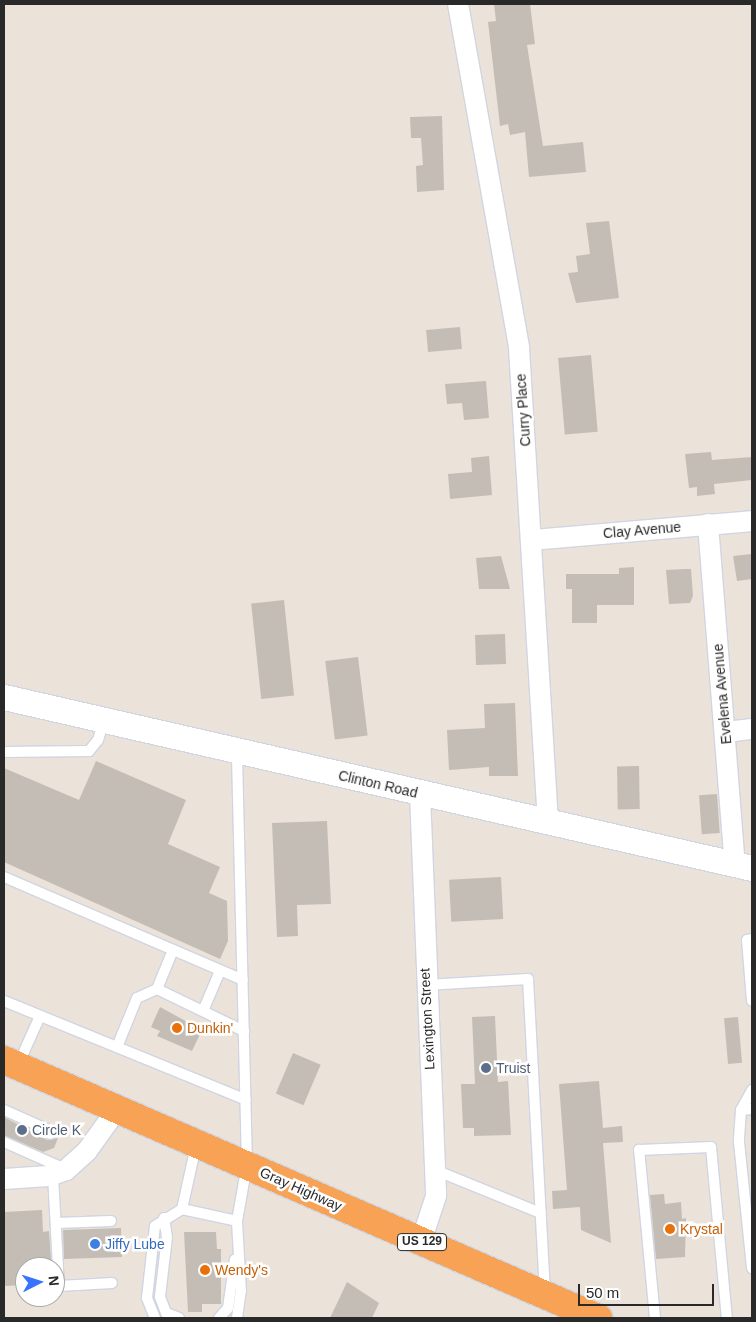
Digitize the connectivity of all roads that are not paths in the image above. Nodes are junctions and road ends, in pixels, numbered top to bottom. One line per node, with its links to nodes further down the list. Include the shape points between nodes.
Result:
1 (458, 4): 4 (street, Curry Place, via 519,348)
2 (752, 521): 3 (street, Clay Avenue)
3 (708, 524): 4 (street, Clay Avenue); 8 (street, Evelena Avenue)
4 (532, 540): 12 (street, Curry Place)
5 (4, 697): 6 (street, Clinton Road)
6 (104, 720): 9 (street, Clinton Road); 10 (lane, via 98,740 89,751)
7 (752, 729): 8 (street)
8 (726, 732): 13 (street, Evelena Avenue)
9 (238, 751): 11 (street, Clinton Road); 18 (lane)
10 (4, 752)
11 (420, 794): 12 (street, Clinton Road); 19 (street, Lexington Street)
12 (548, 822): 13 (street, Clinton Road)
13 (744, 866)
14 (4, 877): 16 (lane)
15 (752, 939): 22 (lane, via 747,940)
16 (173, 950): 17 (lane); 20 (lane)
17 (220, 971): 18 (lane); 23 (lane)
18 (243, 980): 25 (lane)
19 (426, 985): 38 (street, Lexington Street); 42 (lane, via 528,979)
20 (157, 990): 23 (lane); 26 (lane, via 144,991 137,998)
21 (4, 1001): 24 (lane)
22 (752, 1001)
23 (203, 1011): 25 (lane)
24 (40, 1016): 26 (lane); 27 (lane)
25 (244, 1031): 29 (lane)
26 (117, 1047): 29 (lane)
27 (11, 1063): 30 (highway, Gray Highway / US 129)
28 (752, 1090): 32 (lane)
29 (246, 1100): 37 (lane)
30 (118, 1108): 36 (highway, Gray Highway / US 129); 39 (street, via 87,1151)
31 (752, 1109): 32 (lane)
32 (741, 1110): 49 (lane, via 739,1142)
33 (7, 1113): 34 (lane, via 51,1130)
34 (50, 1134)
35 (4, 1142): 39 (lane, via 40,1155)
36 (197, 1142): 37 (highway, Gray Highway / US 129); 41 (lane)
37 (248, 1165): 45 (lane); 47 (highway, Gray Highway / US 129)
38 (434, 1170): 42 (lane); 47 (street, Lexington Street, via 436,1196)
39 (60, 1172): 40 (street); 46 (lane)
40 (4, 1179)
41 (182, 1208): 43 (lane); 45 (lane)
42 (541, 1213): 51 (lane)
43 (164, 1218): 52 (lane, via 155,1226 150,1249 147,1298); 53 (lane, via 167,1237 160,1297 166,1313)
44 (111, 1221): 46 (lane)
45 (237, 1221): 48 (lane)
46 (56, 1223): 50 (lane, via 59,1286)
47 (421, 1242): 51 (highway, Gray Highway / US 129)
48 (238, 1245): 54 (lane, via 228,1308); 55 (lane, via 242,1291)
49 (752, 1268)
50 (112, 1283)
51 (545, 1296): 56 (highway, Gray Highway / US 129)
52 (154, 1318)
53 (178, 1318)
54 (220, 1318)
55 (237, 1318)
56 (598, 1318)
57 (655, 1318): 58 (lane, via 639,1150 711,1147)
58 (727, 1318)

